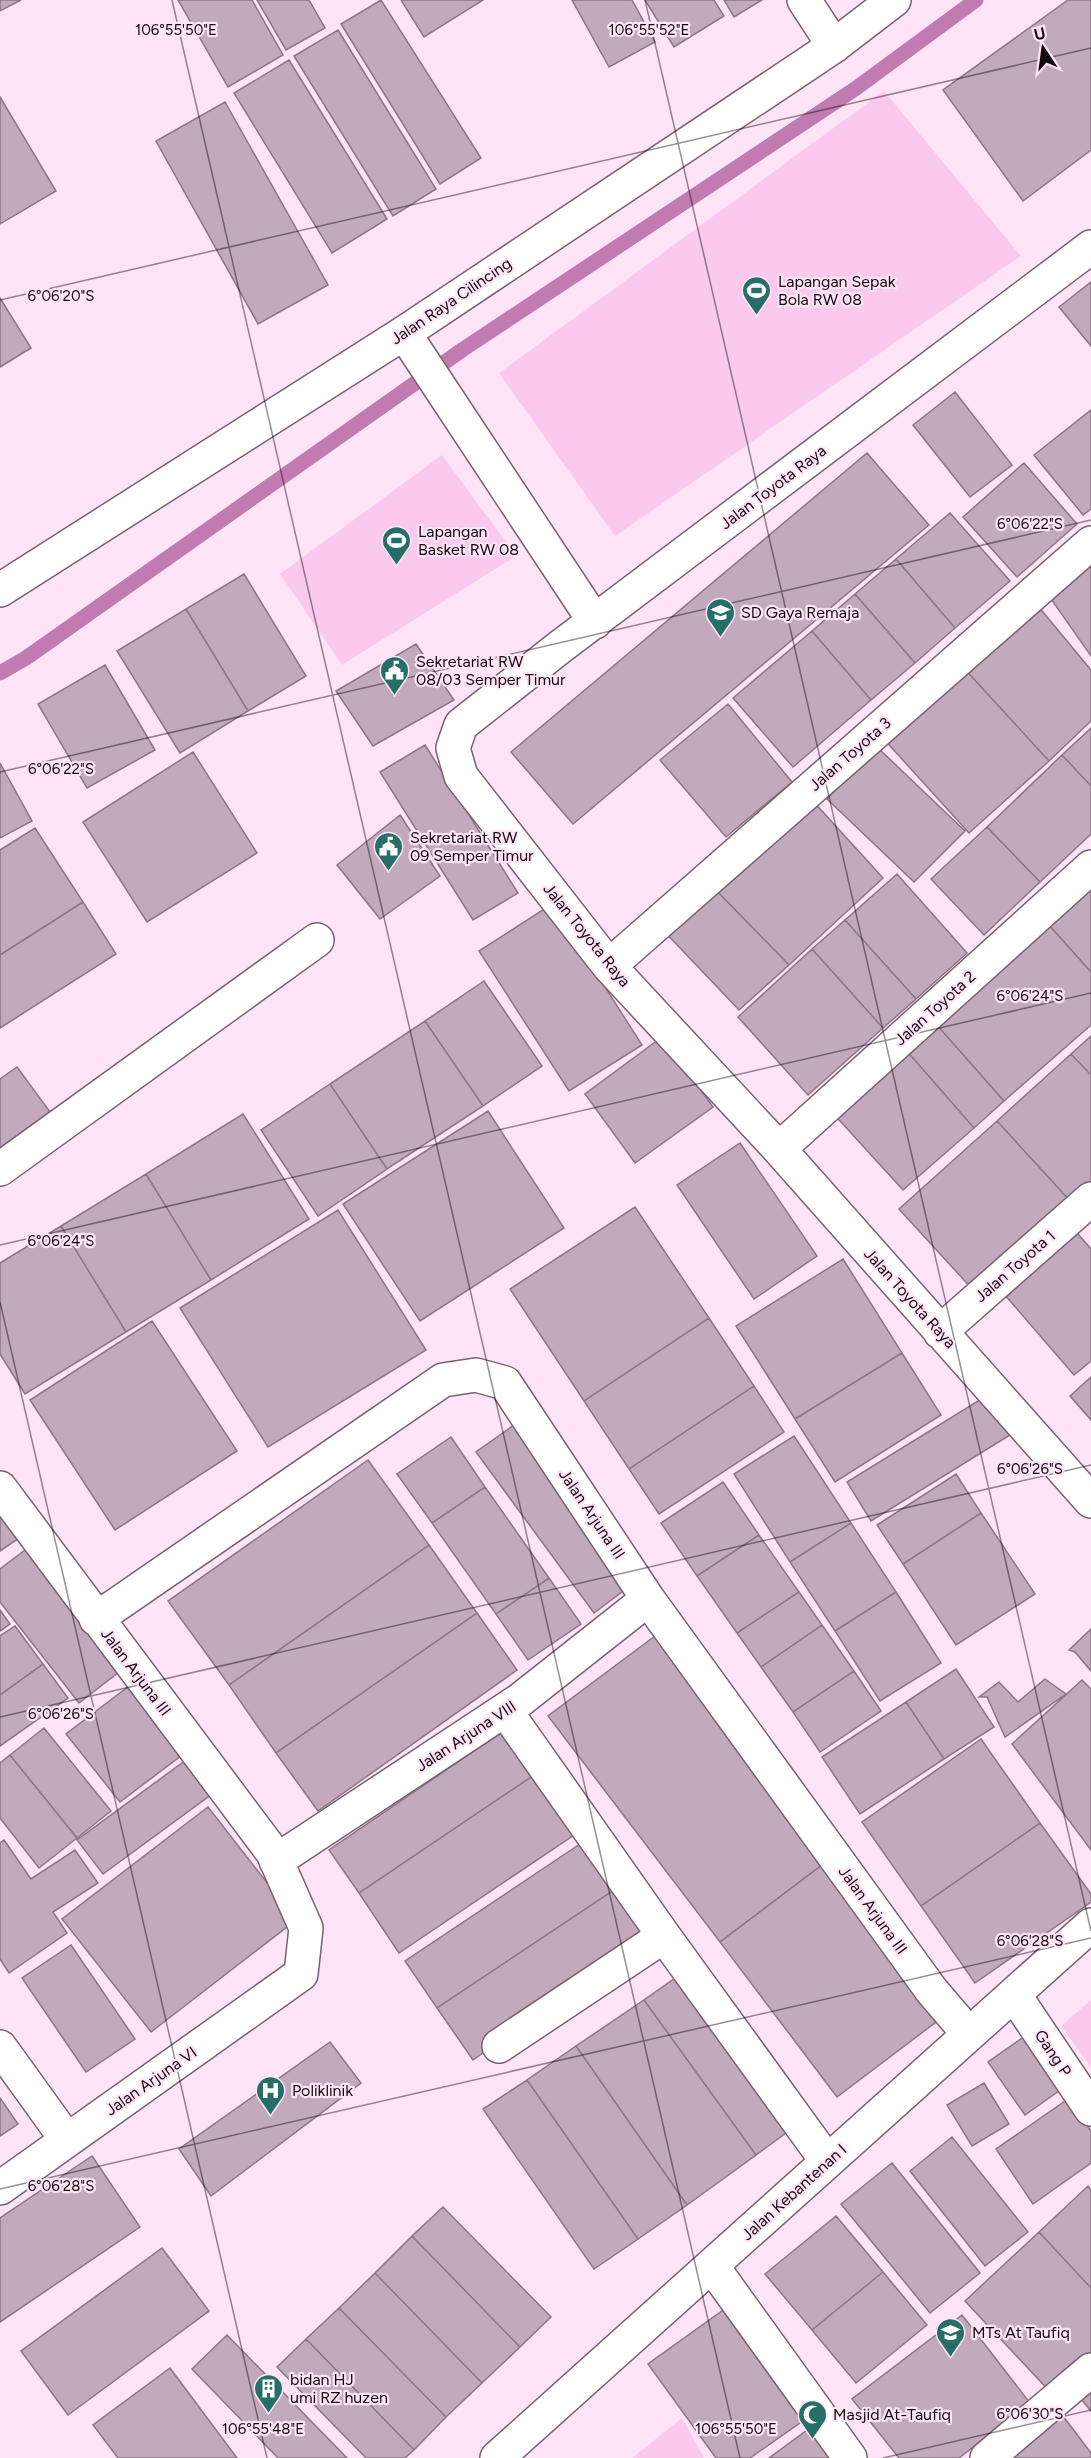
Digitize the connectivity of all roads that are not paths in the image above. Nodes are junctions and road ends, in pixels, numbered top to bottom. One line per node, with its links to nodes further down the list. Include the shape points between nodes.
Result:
1 (804, 0): 3 (street)
2 (894, 0): 3 (street, Jalan Raya Cilincing)
3 (834, 46): 5 (street, Jalan Raya Cilincing)
4 (1091, 247): 8 (street, Jalan Toyota Raya)
5 (404, 333): 7 (street, Jalan Raya Cilincing); 8 (street)
6 (1091, 543): 11 (street, Jalan Toyota 3)
7 (0, 590)
8 (595, 622): 11 (street, Jalan Toyota Raya, via 461,725 453,748 461,776)
9 (1091, 867): 12 (street, Jalan Toyota 2)
10 (316, 940): 13 (street)
11 (609, 966): 12 (street, Jalan Toyota Raya)
12 (778, 1149): 15 (street, Jalan Toyota Raya)
13 (0, 1169)
14 (1091, 1199): 15 (street, Jalan Toyota 1)
15 (940, 1332): 17 (street, Jalan Toyota Raya)
16 (0, 1488): 19 (street, Jalan Arjuna III)
17 (1091, 1501)
18 (648, 1599): 19 (street, Jalan Arjuna III, via 505,1383 476,1375 443,1380); 20 (street, Jalan Arjuna VIII); 26 (street, Jalan Arjuna III, via 932,1991)
19 (96, 1619): 21 (street, Jalan Arjuna III)
20 (505, 1710): 21 (street, Jalan Arjuna VIII); 23 (street)
21 (276, 1861): 24 (street, Jalan Arjuna III, via 306,1928)
22 (1091, 1925): 25 (street, Jalan Kebantenan I)
23 (664, 1936): 27 (street); 31 (street)
24 (302, 1974): 30 (street, Jalan Arjuna VI)
25 (1015, 1996): 26 (street, Jalan Kebantenan I); 29 (street, Gang P)
26 (968, 2033): 31 (street, Jalan Kebantenan I)
27 (499, 2046)
28 (0, 2047): 30 (street)
29 (1091, 2109)
30 (67, 2140): 32 (street, Jalan Arjuna VI)
31 (827, 2161): 33 (street, Jalan Kebantenan I)
32 (0, 2188)
33 (712, 2266): 35 (street, Jalan Kebantenan I); 36 (street)
34 (1091, 2370): 37 (street)
35 (497, 2458)
36 (850, 2458)
37 (987, 2458)

